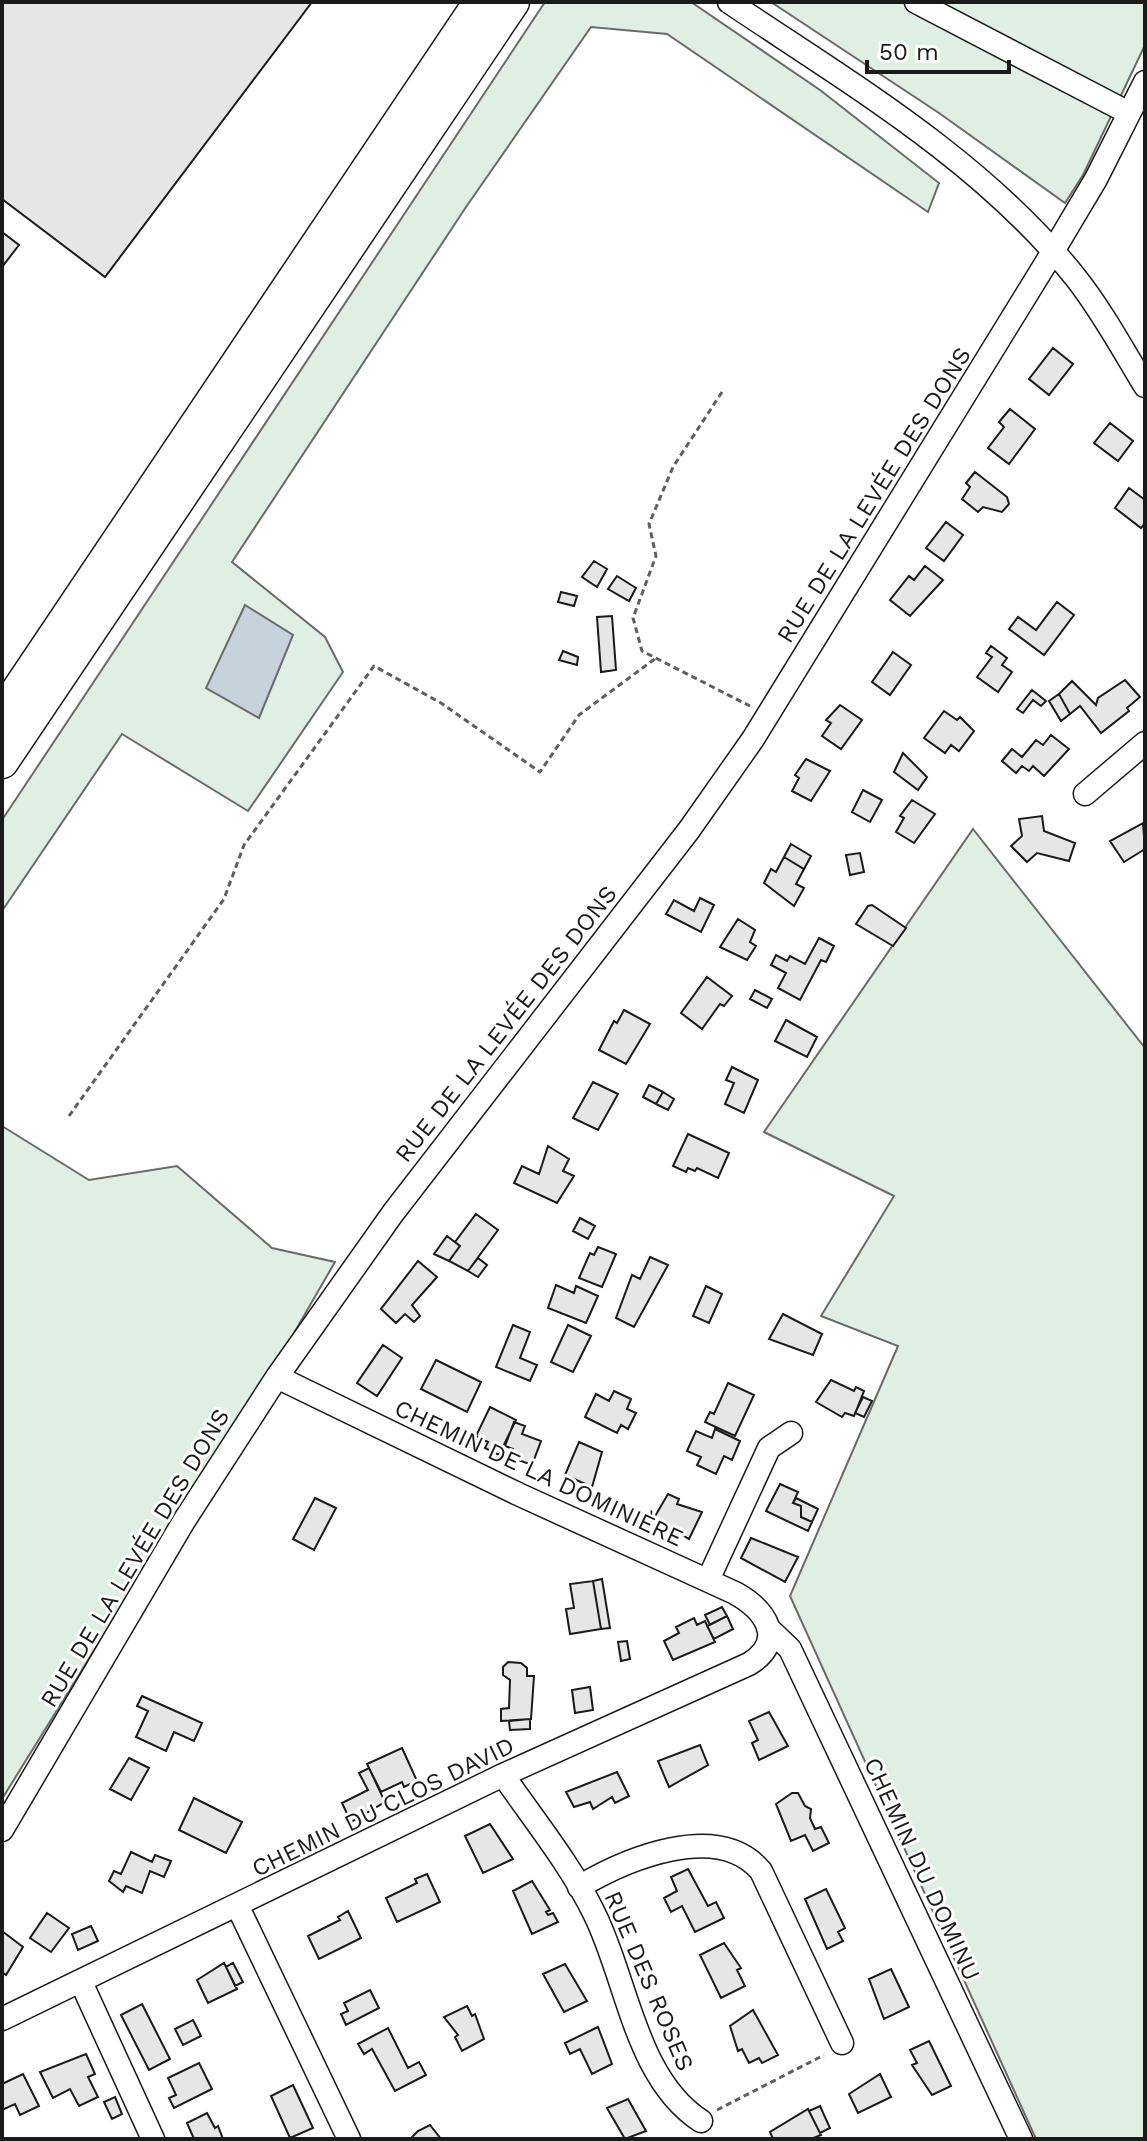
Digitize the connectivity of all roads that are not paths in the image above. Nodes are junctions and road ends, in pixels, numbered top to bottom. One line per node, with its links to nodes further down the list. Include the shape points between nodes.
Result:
1 (480, 2): 9 (highway)
2 (513, 2): 11 (highway)
3 (729, 2): 7 (street, via 948,153)
4 (916, 2): 6 (street)
5 (1145, 82): 6 (street, RUE DE LA LEVÉE DES DONS)
6 (1129, 113): 7 (street, RUE DE LA LEVÉE DES DONS)
7 (1053, 252): 8 (street, via 1097,309); 13 (street, RUE DE LA LEVÉE DES DONS, via 768,716 689,830 393,1213)
8 (1145, 386)
9 (2, 714)
10 (1145, 743): 12 (street)
11 (2, 762)
12 (1085, 794)
13 (277, 1377): 15 (street, CHEMIN DE LA DOMINIÈRE); 18 (street, RUE DE LA LEVÉE DES DONS, via 184,1521)
14 (791, 1433): 15 (street, via 769,1448)
15 (708, 1580): 16 (street, CHEMIN DE LA DOMINIÈRE, via 759,1608)
16 (768, 1628): 17 (street, CHEMIN DU CLOS DAVID, via 764,1652 749,1664); 27 (street, CHEMIN DU DOMINU, via 790,1649)
17 (503, 1775): 19 (street, RUE DES ROSES); 20 (street, CHEMIN DU CLOS DAVID)
18 (2, 1830)
19 (579, 1887): 23 (street, via 608,1870 690,1845 726,1848 747,1858 761,1871); 24 (street, RUE DES ROSES, via 595,1915 632,2019 669,2093)
20 (238, 1907): 21 (street, CHEMIN DU CLOS DAVID); 26 (street)
21 (81, 1982): 22 (street, CHEMIN DU CLOS DAVID); 25 (street)
22 (2, 2019)
23 (842, 2043)
24 (701, 2121)
25 (153, 2139)
26 (349, 2139)
27 (1021, 2139)

